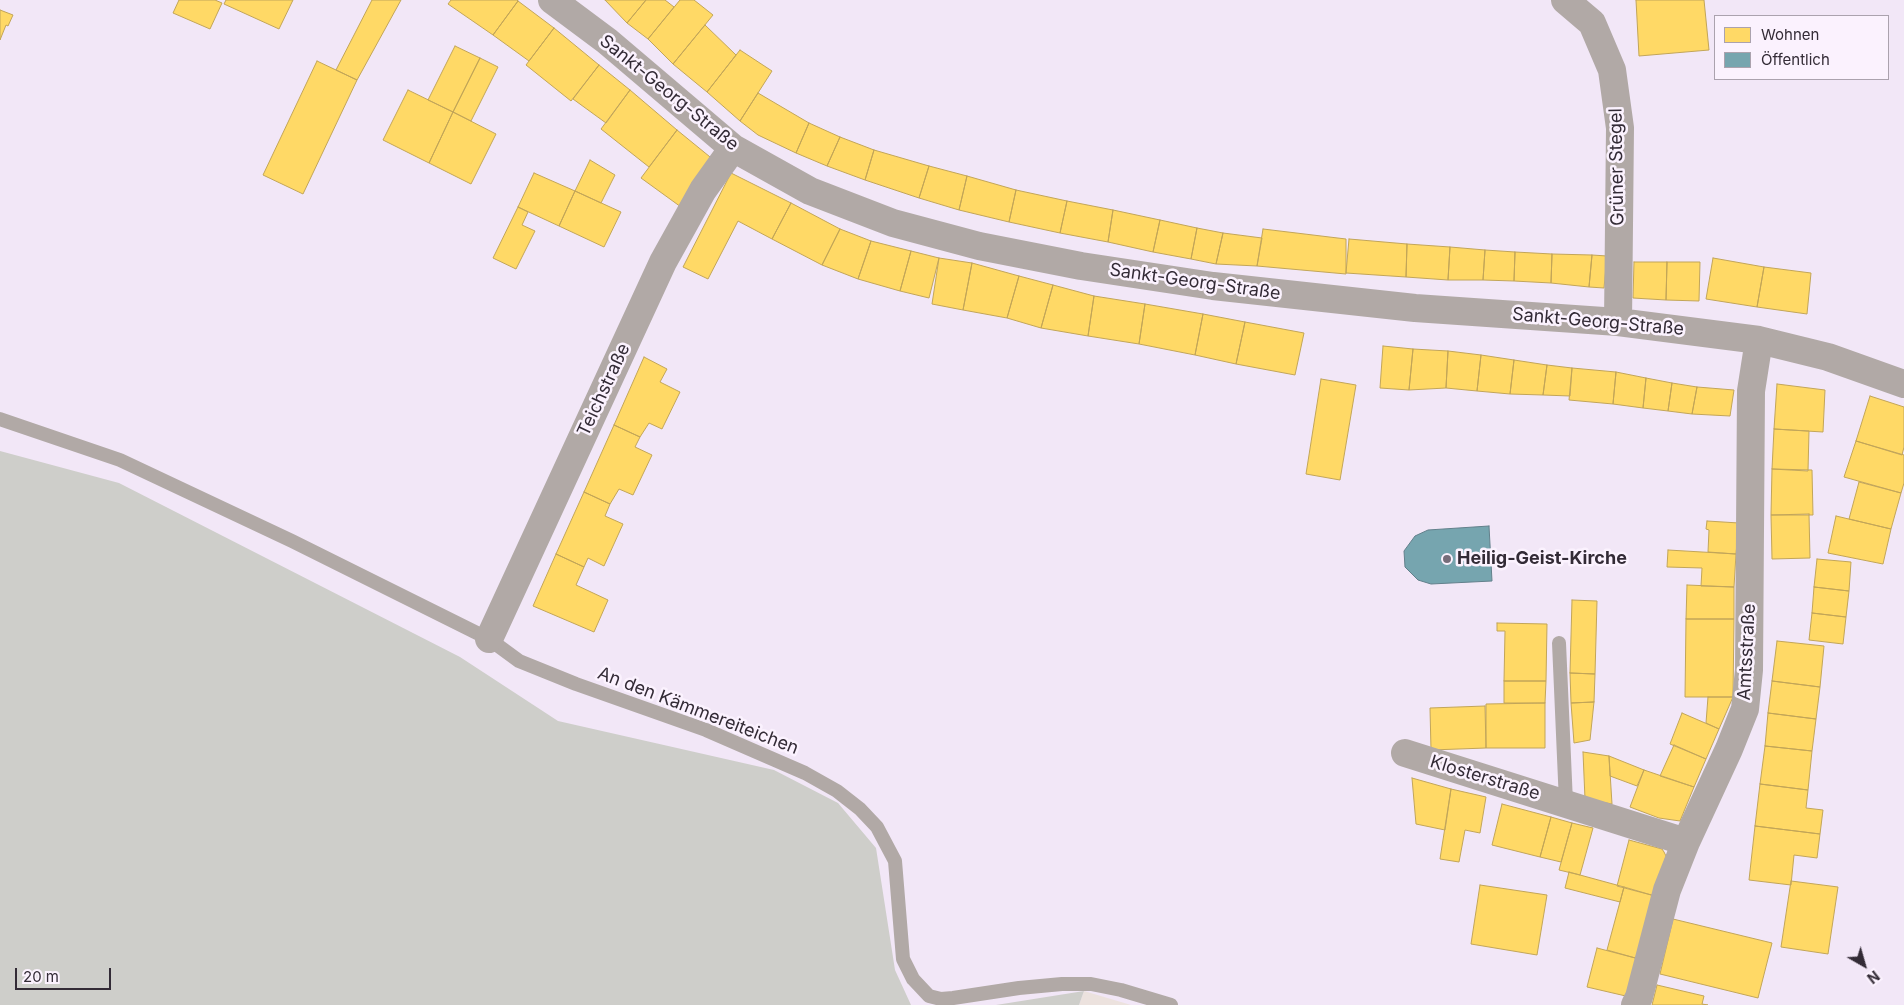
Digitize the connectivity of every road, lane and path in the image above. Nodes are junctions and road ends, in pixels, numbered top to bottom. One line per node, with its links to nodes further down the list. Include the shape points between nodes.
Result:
1 (552, 0): 3 (street, Sankt-Georg-Straße, via 607,41)
2 (1565, 0): 4 (street, Grüner Stegel, via 1592,23 1612,70 1620,128)
3 (733, 148): 4 (street, Sankt-Georg-Straße, via 810,191 893,224 979,246 1213,286 1415,308); 8 (street, Teichstraße, via 703,190 663,262)
4 (1618, 322): 5 (street, Sankt-Georg-Straße)
5 (1759, 340): 6 (street, Sankt-Georg-Straße, via 1828,357); 12 (street, Amtsstraße, via 1751,391 1749,670 1745,709)
6 (1904, 384)
7 (0, 419): 8 (lane, An den Kämmereiteichen, via 120,460)
8 (489, 639): 13 (lane, An den Kämmereiteichen, via 519,661 706,730 805,772 860,809 876,827 895,862 903,959 913,979 929,996 941,999 1019,988 1091,984)
9 (1559, 643): 11 (lane, Klosterstraße)
10 (1405, 753): 11 (street, Klosterstraße)
11 (1566, 804): 12 (street, Klosterstraße)
12 (1686, 842): 14 (street, Amtsstraße, via 1667,890)
13 (1171, 1005)
14 (1635, 1005)

